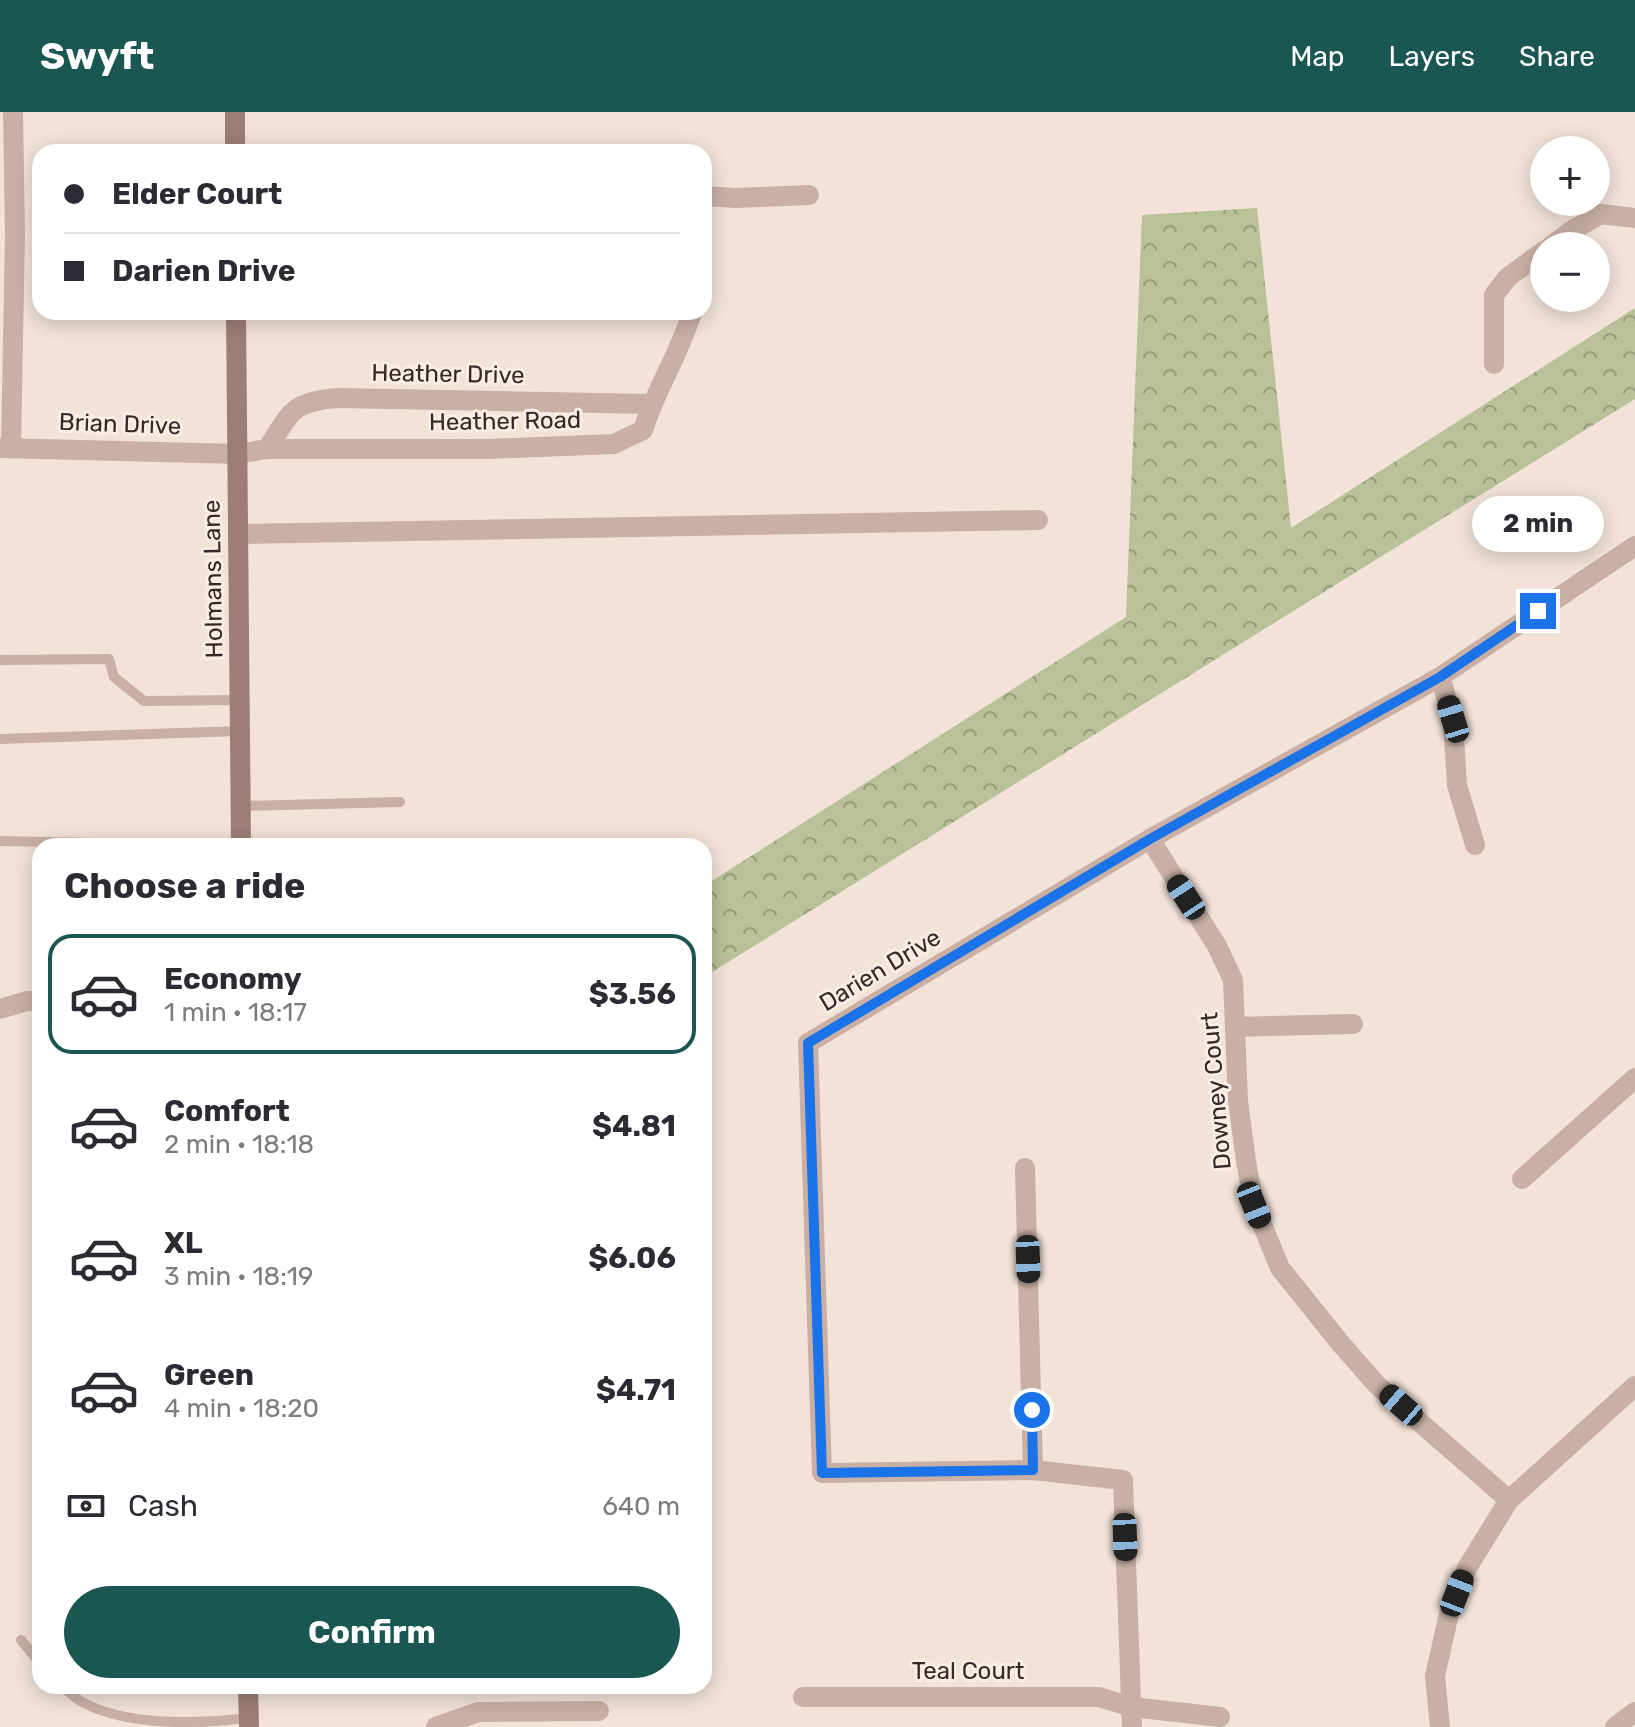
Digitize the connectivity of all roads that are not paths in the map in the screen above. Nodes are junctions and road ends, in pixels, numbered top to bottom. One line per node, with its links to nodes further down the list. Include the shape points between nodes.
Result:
1 (13, 112): 13 (street, via 15,234)
2 (235, 112): 3 (main road)
3 (235, 144)
4 (809, 195): 5 (street)
5 (712, 196)
6 (1635, 218): 7 (street, via 1601,214)
7 (1570, 232)
8 (1530, 261): 11 (street, via 1494,295)
9 (236, 320): 15 (main road, Holmans Lane)
10 (690, 320): 12 (street, Heather Road)
11 (1494, 364)
12 (652, 404): 14 (street, Heather Road, via 643,430 614,444); 14 (street, Heather Drive, via 312,400 292,411)
13 (5, 448): 15 (street, Brian Drive)
14 (267, 449): 15 (street, Heather Road)
15 (238, 454): 17 (main road, Holmans Lane)
16 (1038, 520): 17 (street)
17 (238, 534): 21 (main road, Holmans Lane)
18 (1635, 546): 20 (street, Darien Drive)
19 (0, 660): 21 (lane, via 109,659 114,677 144,701)
20 (1440, 677): 27 (street, Darien Drive); 30 (street, via 1453,719 1457,785)
21 (240, 700): 22 (main road, Holmans Lane)
22 (240, 731): 23 (lane); 25 (main road, Holmans Lane)
23 (0, 739)
24 (400, 802): 25 (lane)
25 (241, 806): 26 (main road, Holmans Lane)
26 (241, 838)
27 (1150, 839): 34 (street, Downey Court, via 1233,980); 39 (street, Darien Drive, via 808,1043 822,1473)
28 (0, 841): 29 (lane)
29 (32, 842)
30 (1475, 845)
31 (32, 1001): 32 (street)
32 (0, 1009)
33 (1353, 1024): 34 (street)
34 (1235, 1027): 40 (street, Downey Court, via 1248,1176 1280,1268 1377,1385)
35 (1635, 1078): 37 (street)
36 (1025, 1168): 39 (street)
37 (1522, 1179)
38 (1635, 1386): 40 (street)
39 (1033, 1470): 48 (street, Darien Drive, via 1123,1480)
40 (1509, 1500): 52 (street, via 1467,1568 1448,1618 1435,1676)
41 (21, 1640): 42 (lane)
42 (32, 1653)
43 (72, 1694): 50 (lane, via 111,1715 138,1721)
44 (248, 1694): 50 (main road)
45 (803, 1697): 48 (street, Teal Court, via 1099,1697)
46 (599, 1711): 51 (street, via 478,1712)
47 (1635, 1712): 53 (street)
48 (1132, 1717): 49 (street, Teal Court)
49 (1220, 1717)
50 (249, 1722)
51 (436, 1727)
52 (1440, 1727)
53 (1615, 1727)

